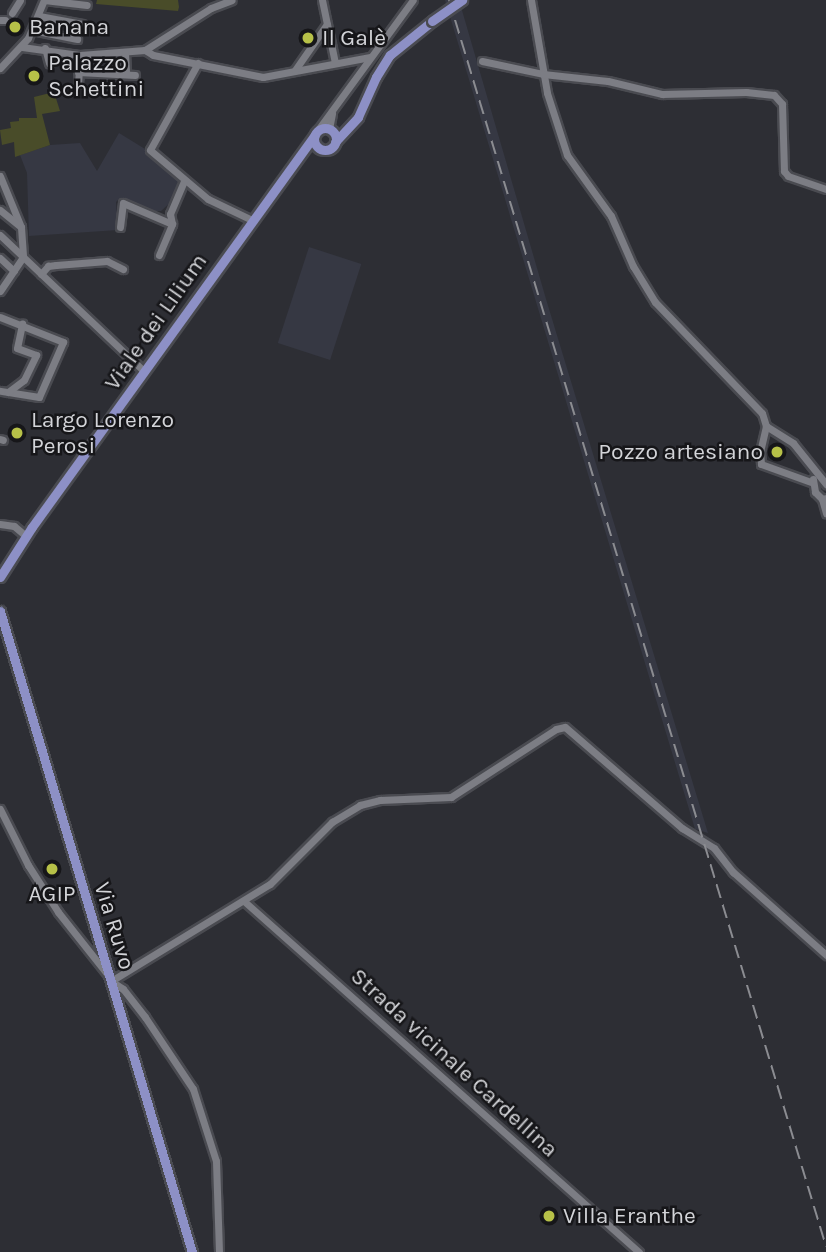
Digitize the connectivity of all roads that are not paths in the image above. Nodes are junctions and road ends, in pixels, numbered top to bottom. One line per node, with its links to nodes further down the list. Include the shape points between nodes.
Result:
1 (20, 0): 10 (street)
2 (44, 0): 9 (street); 11 (street)
3 (231, 0): 8 (street)
4 (322, 0): 13 (street)
5 (413, 0): 21 (street)
6 (462, 0): 34 (main road, Viale dei Lilium, bridge, via 398,46 386,60)
7 (531, 0): 30 (street)
8 (210, 4): 18 (street)
9 (87, 5)
10 (12, 13)
11 (39, 16): 12 (street); 16 (street)
12 (82, 24)
13 (327, 24): 24 (street); 27 (street)
14 (37, 31): 15 (street)
15 (77, 39)
16 (22, 47): 17 (street); 26 (street)
17 (46, 48): 20 (street, via 65,56); 25 (street)
18 (145, 50): 19 (street); 23 (street)
19 (125, 52): 20 (street); 29 (street)
20 (80, 55): 28 (street)
21 (370, 57): 24 (street); 33 (street)
22 (482, 61): 30 (street)
23 (198, 63): 27 (street, via 263,77); 41 (street, via 149,150)
24 (335, 63): 27 (street)
25 (49, 64)
26 (0, 68)
27 (294, 70)
28 (78, 72): 29 (street); 32 (street)
29 (125, 74): 31 (street)
30 (543, 74): 42 (street, via 608,81 662,94 774,95 782,104 784,171); 61 (street, via 567,155 611,216 646,289 750,399)
31 (135, 75)
32 (78, 84)
33 (338, 101): 35 (street); 36 (street)
34 (356, 121): 35 (main road); 37 (main road, Viale dei Lilium)
35 (330, 130): 36 (main road); 37 (main road)
36 (316, 133): 38 (main road); 39 (main road, Viale dei Lilium)
37 (335, 142): 38 (main road, Viale dei Lilium, via 328,149)
38 (318, 148): 39 (main road, Viale dei Lilium)
39 (297, 160): 44 (main road, Viale dei Lilium)
40 (0, 176): 47 (street)
41 (184, 181): 44 (street, via 230,211); 45 (street, via 170,214)
42 (826, 189)
43 (0, 210): 47 (street)
44 (252, 219): 58 (main road, Viale dei Lilium)
45 (172, 224): 46 (street, via 123,203); 49 (street)
46 (120, 226)
47 (21, 227): 50 (street)
48 (0, 235): 50 (street)
49 (159, 255)
50 (23, 257): 53 (street); 54 (street)
51 (0, 258): 53 (street)
52 (123, 269): 54 (street, via 107,261 48,266)
53 (14, 271): 55 (street)
54 (41, 274): 58 (street)
55 (1, 286)
56 (0, 317): 57 (street)
57 (22, 324): 59 (street, via 18,348 36,355 24,380); 59 (street, via 63,342 39,397)
58 (145, 372): 68 (main road, Viale dei Lilium)
59 (7, 392): 60 (street)
60 (15, 402)
61 (766, 426): 62 (street, via 793,443); 63 (street, via 761,464)
62 (819, 476): 63 (street); 64 (street)
63 (811, 482): 65 (street)
64 (826, 484)
65 (824, 499): 66 (street)
66 (826, 513)
67 (0, 524): 68 (street, via 14,526)
68 (26, 536): 69 (main road, Viale dei Lilium)
69 (0, 577)
70 (0, 611): 75 (main road, Via Ruvo)
71 (0, 809): 72 (street)
72 (4, 827): 75 (street, via 58,912)
73 (245, 902): 74 (street, via 279,877 341,814 380,800 451,797 565,727 682,828 714,848 733,872); 75 (street); 78 (street, Strada vicinale Cardellina)
74 (826, 955)
75 (110, 979): 76 (main road, Via Ruvo); 77 (street, via 124,989 193,1089 216,1161)
76 (192, 1252)
77 (219, 1252)
78 (639, 1252)

